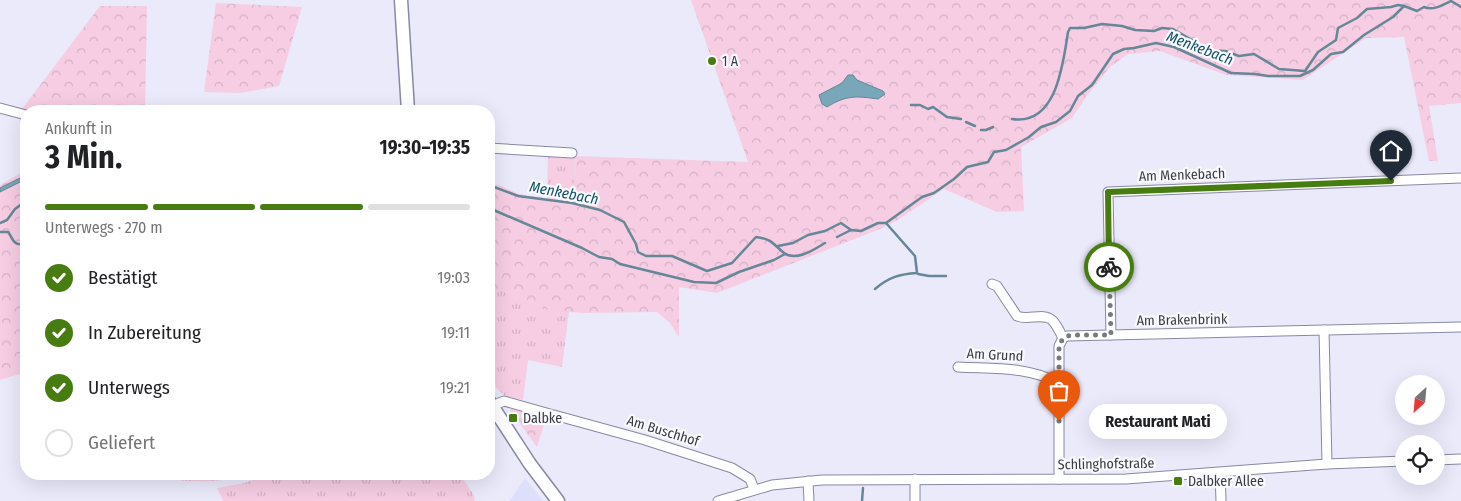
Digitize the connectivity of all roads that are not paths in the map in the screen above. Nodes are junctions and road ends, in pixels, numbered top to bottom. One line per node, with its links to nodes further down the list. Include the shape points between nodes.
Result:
1 (401, 0): 2 (main road)
2 (408, 105)
3 (0, 108): 4 (street)
4 (20, 114)
5 (495, 148): 6 (street)
6 (572, 152)
7 (1461, 178): 11 (street, Am Menkebach, via 1108,192)
8 (992, 284): 12 (street, via 997,286 1017,316 1045,316 1052,320)
9 (1461, 327): 10 (street, Am Brakenbrink)
10 (1324, 330): 11 (street, Am Brakenbrink); 20 (street)
11 (1111, 335): 12 (street, Am Brakenbrink)
12 (1063, 338): 14 (street, via 1059,346)
13 (958, 367): 14 (street, Am Grund, via 1029,371)
14 (1059, 383): 23 (street)
15 (495, 403): 25 (street, Am Buschhof, via 552,414 732,468 750,479)
16 (495, 411): 26 (main road)
17 (1461, 459): 18 (street)
18 (1445, 460)
19 (1395, 461): 20 (street, Schlinghofstraße)
20 (1327, 464): 21 (street, Schlinghofstraße)
21 (1220, 473): 23 (street, Schlinghofstraße); 30 (street)
22 (915, 479): 23 (street, Schlinghofstraße); 24 (street, Schlinghofstraße); 29 (street)
23 (1059, 479)
24 (808, 481): 25 (street, Schlinghofstraße); 28 (street)
25 (754, 489): 27 (street, Schlinghofstraße)
26 (558, 501)
27 (718, 501)
28 (809, 501)
29 (915, 501)
30 (1221, 501)

